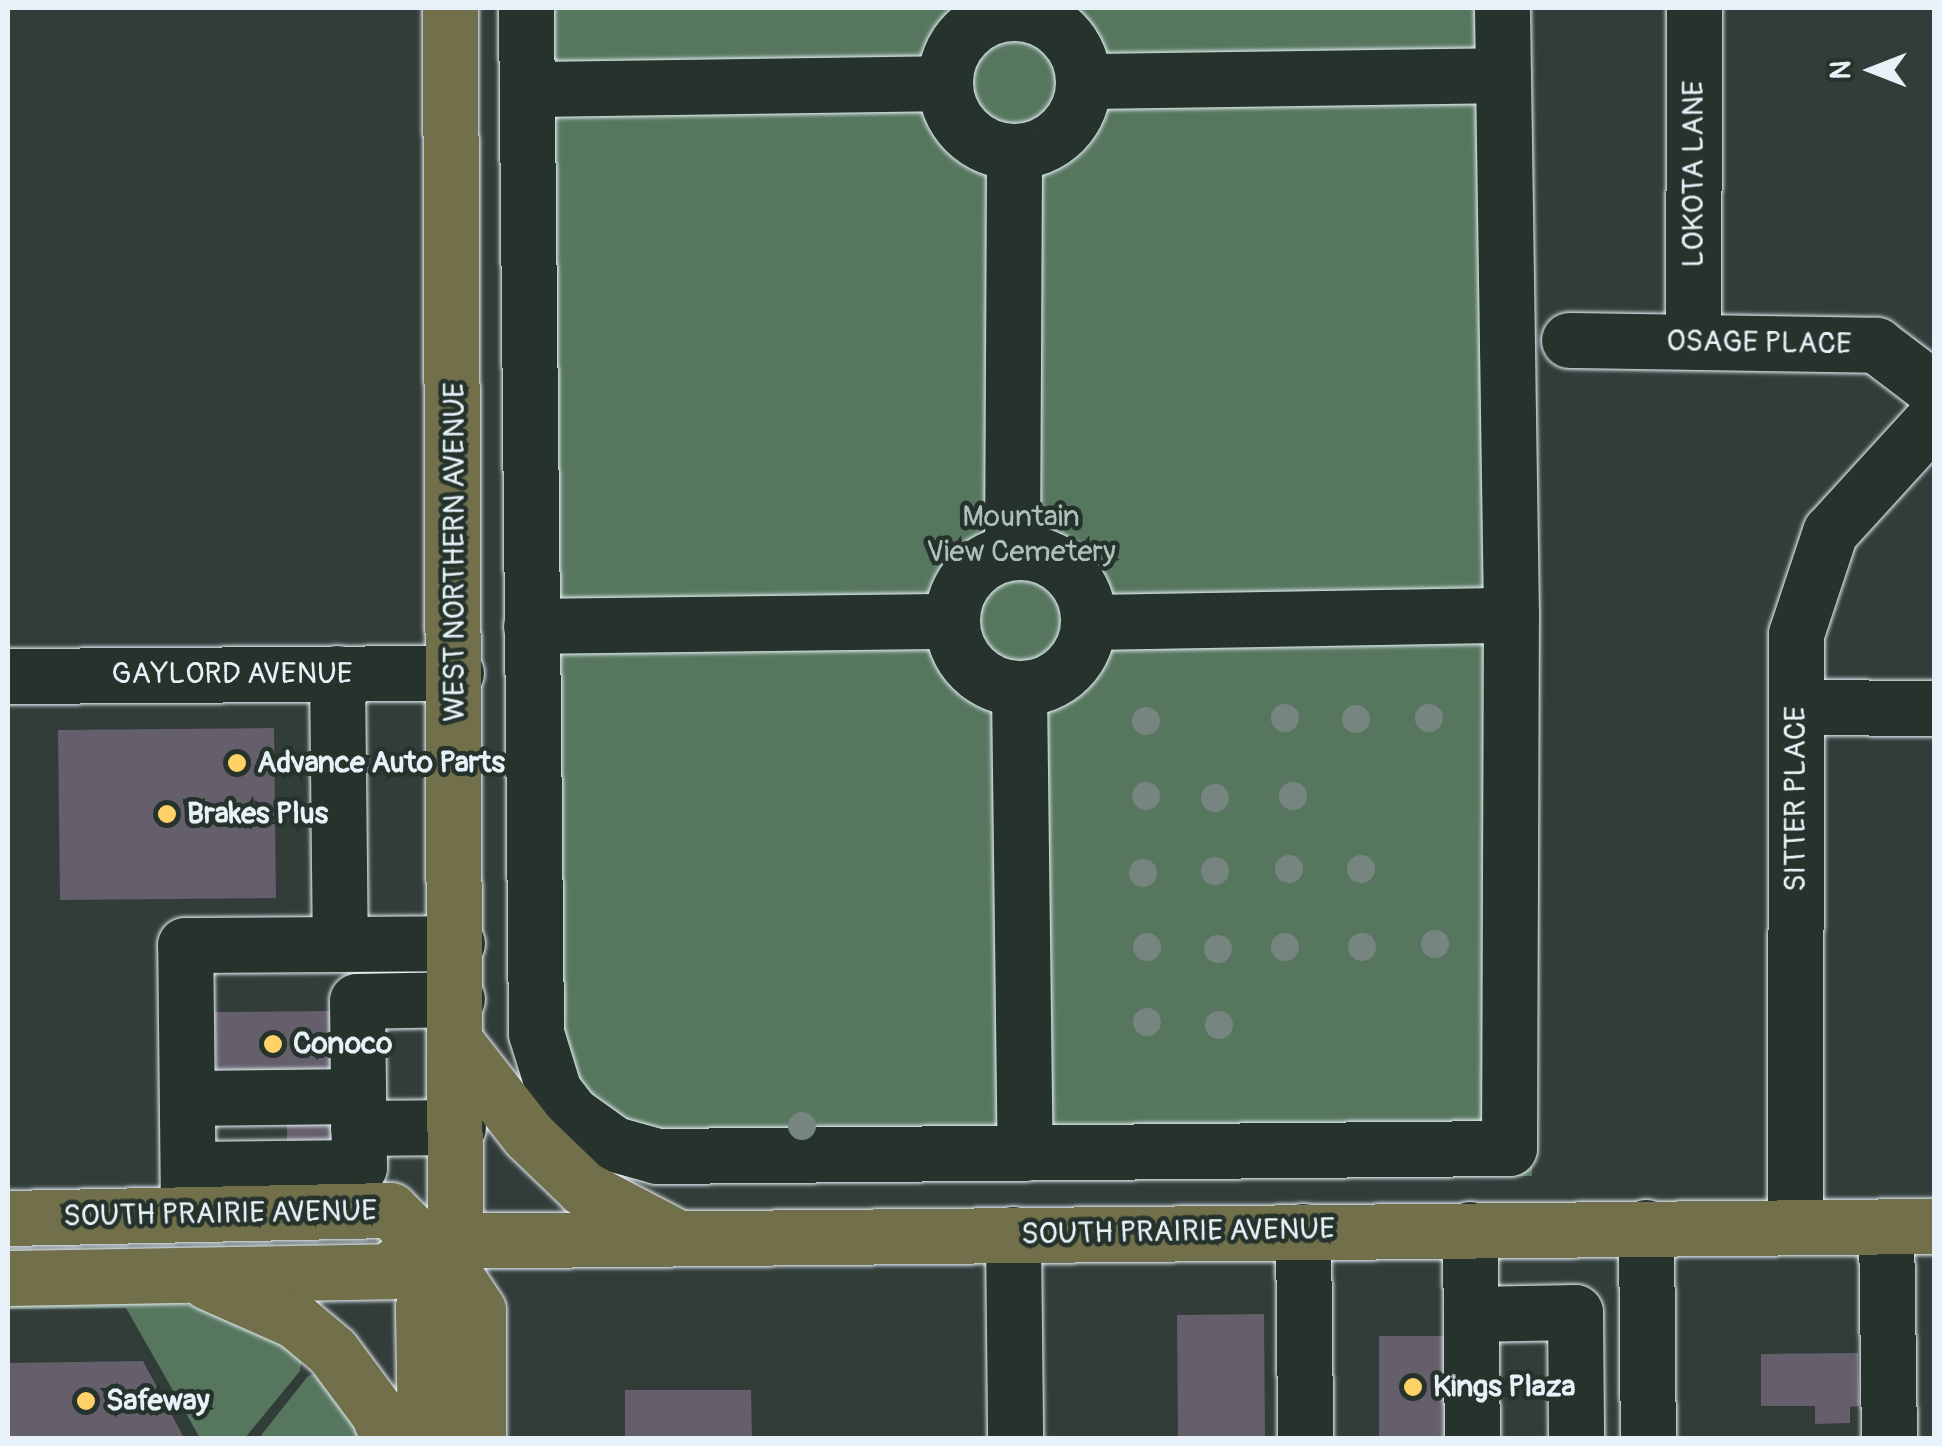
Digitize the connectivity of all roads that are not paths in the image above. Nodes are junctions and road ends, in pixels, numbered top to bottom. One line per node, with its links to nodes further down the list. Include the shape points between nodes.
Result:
1 (450, 8): 21 (main road, WEST NORTHERN AVENUE)
2 (526, 8): 9 (street)
3 (1502, 8): 6 (street)
4 (1694, 8): 12 (street, LOKOTA LANE)
5 (1016, 10): 7 (street, via 1058,28 1080,61); 8 (street, via 963,34)
6 (1503, 75): 7 (street); 16 (street)
7 (1083, 81): 10 (street, via 1066,128 1034,149)
8 (944, 83): 9 (street); 10 (street, via 953,116 971,137)
9 (527, 89): 19 (street)
10 (1014, 151): 15 (street)
11 (1568, 340): 12 (street, OSAGE PLACE)
12 (1694, 341): 13 (street, OSAGE PLACE, via 1876,345)
13 (1934, 389)
14 (1934, 418): 24 (street, SITTER PLACE, via 1830,532 1796,634)
15 (1012, 552): 17 (street, via 969,574); 18 (street, via 1042,556 1070,574)
16 (1511, 615): 18 (street); 34 (street, via 1509,1148)
17 (951, 621): 19 (street); 23 (street, via 971,669)
18 (1090, 622): 23 (street, via 1078,657 1062,674)
19 (531, 626): 34 (street, via 536,1033 554,1091 572,1114 614,1144 657,1156)
20 (336, 673): 21 (street, GAYLORD AVENUE); 22 (street, GAYLORD AVENUE); 27 (street)
21 (456, 673): 26 (main road, WEST NORTHERN AVENUE)
22 (8, 676)
23 (1019, 690): 34 (street)
24 (1796, 707): 25 (street); 40 (street, SITTER PLACE)
25 (1934, 708)
26 (457, 943): 27 (street); 29 (main road, WEST NORTHERN AVENUE)
27 (348, 944): 28 (street); 31 (street, via 185,945)
28 (372, 1001): 29 (street); 32 (street)
29 (457, 1021): 33 (main road, WEST NORTHERN AVENUE); 44 (main road, via 528,1135 583,1188)
30 (249, 1097): 31 (street); 32 (street); 35 (street)
31 (188, 1098): 36 (street)
32 (368, 1117): 33 (street); 35 (street, via 359,1167)
33 (458, 1127): 45 (main road, WEST NORTHERN AVENUE)
34 (1025, 1153)
35 (250, 1190): 36 (main road, SOUTH PRAIRIE AVENUE); 45 (main road, SOUTH PRAIRIE AVENUE, via 390,1210)
36 (188, 1191): 37 (main road, SOUTH PRAIRIE AVENUE)
37 (8, 1218)
38 (1910, 1226): 40 (main road, SOUTH PRAIRIE AVENUE); 57 (street)
39 (1646, 1227): 40 (main road, SOUTH PRAIRIE AVENUE); 41 (main road, SOUTH PRAIRIE AVENUE); 56 (street)
40 (1795, 1227)
41 (1470, 1229): 42 (main road, SOUTH PRAIRIE AVENUE); 48 (street)
42 (1303, 1231): 43 (main road, SOUTH PRAIRIE AVENUE); 53 (street)
43 (1013, 1234): 44 (main road, SOUTH PRAIRIE AVENUE); 52 (street)
44 (680, 1238): 45 (main road, SOUTH PRAIRIE AVENUE)
45 (444, 1253): 46 (main road, SOUTH PRAIRIE AVENUE, via 390,1270); 50 (main road, via 423,1307); 51 (main road, via 478,1310)
46 (181, 1274): 47 (main road, SOUTH PRAIRIE AVENUE); 49 (main road, via 236,1290 296,1321 332,1351 378,1413)
47 (8, 1278)
48 (1470, 1314): 54 (street); 55 (street, via 1575,1312)
49 (388, 1438)
50 (425, 1438)
51 (478, 1438)
52 (1014, 1438)
53 (1304, 1438)
54 (1472, 1438)
55 (1576, 1438)
56 (1648, 1438)
57 (1889, 1438)

